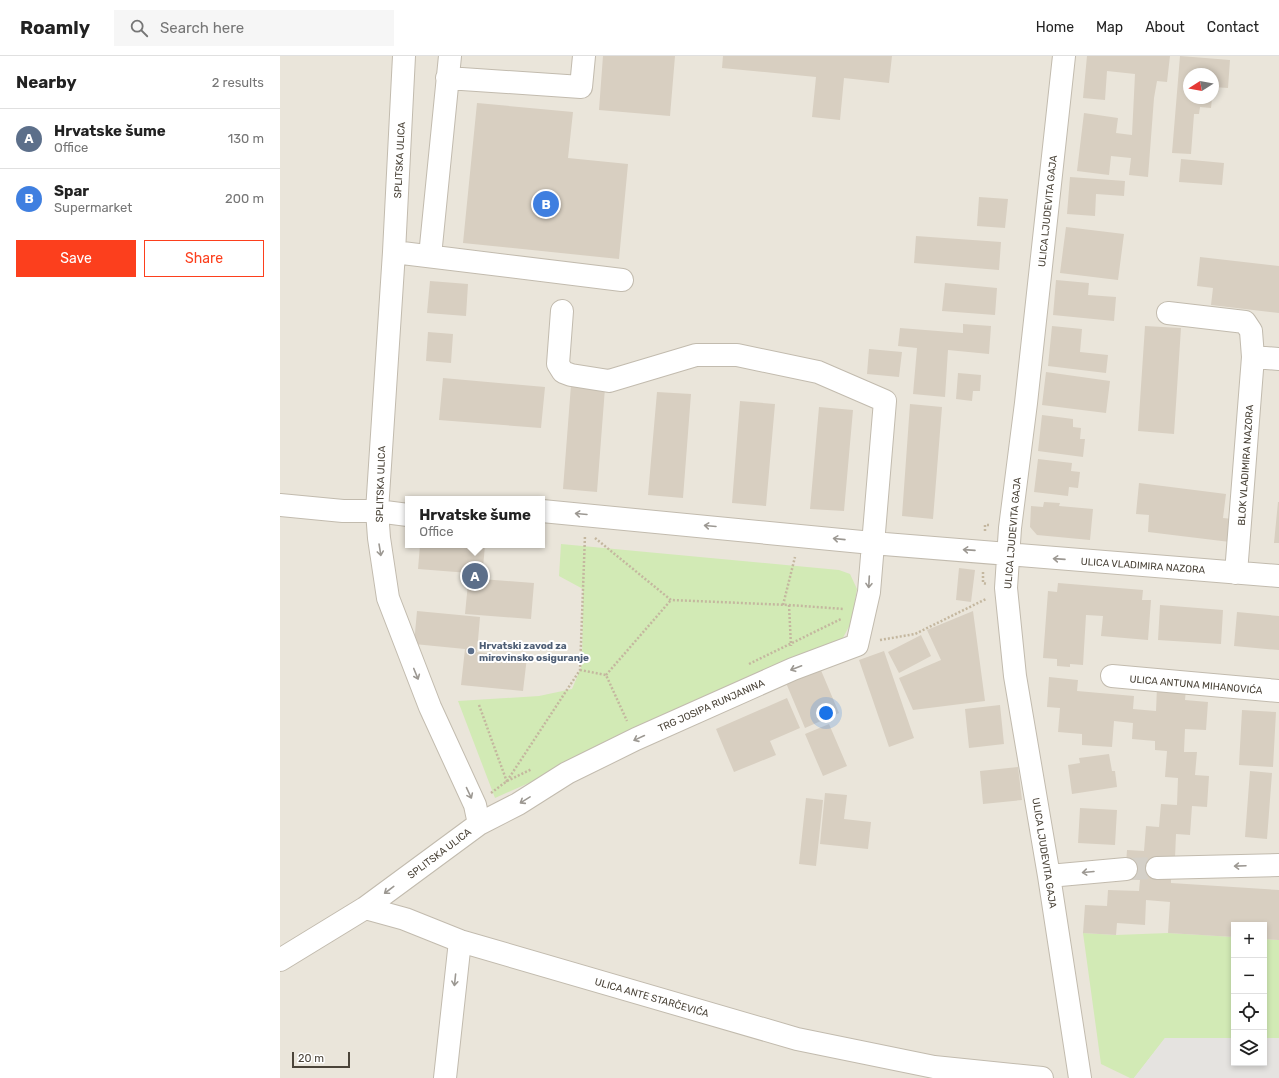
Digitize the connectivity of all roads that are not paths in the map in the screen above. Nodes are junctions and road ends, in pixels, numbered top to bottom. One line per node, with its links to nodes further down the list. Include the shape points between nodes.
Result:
1 (404, 56): 6 (street, SPLITSKA ULICA)
2 (450, 56): 5 (street)
3 (584, 56): 5 (street, via 581,87)
4 (1064, 56): 18 (street, ULICA LJUDEVITA GAJA)
5 (447, 78): 7 (street)
6 (394, 252): 7 (street); 14 (street, SPLITSKA ULICA)
7 (430, 256): 8 (street)
8 (622, 280)
9 (562, 311): 17 (street, via 558,364 563,372 571,375 609,381 696,355 737,355 818,372 885,401)
10 (1168, 313): 11 (street, BLOK VLADIMIRA NAZORA, via 1245,322 1251,331)
11 (1253, 357): 12 (street); 19 (street, BLOK VLADIMIRA NAZORA)
12 (1279, 360)
13 (280, 505): 14 (street, via 343,511)
14 (377, 511): 16 (street); 23 (street, SPLITSKA ULICA, one-way to 23, via 388,598 430,707 475,805)
15 (545, 512): 17 (street, one-way to 15, via 801,535 587,522)
16 (405, 515)
17 (872, 543): 18 (street, one-way to 17); 23 (street, TRG JOSIPA RUNJANINA, one-way to 23, via 866,609 857,645 793,668 636,739 567,773 518,804)
18 (1008, 554): 19 (street, ULICA VLADIMIRA NAZORA, one-way to 18); 27 (street, ULICA LJUDEVITA GAJA, via 1006,588 1015,676)
19 (1236, 572): 20 (street, ULICA VLADIMIRA NAZORA)
20 (1279, 576)
21 (1112, 676): 22 (street, ULICA ANTUNA MIHANOVIĆA)
22 (1279, 691)
23 (488, 819): 28 (street, SPLITSKA ULICA, one-way to 28)
24 (1279, 865): 26 (street, one-way to 26)
25 (1126, 868): 27 (street, one-way to 27)
26 (1157, 868)
27 (1049, 876): 33 (street, ULICA LJUDEVITA GAJA)
28 (365, 908): 29 (street, ULICA ANTE STARČEVIĆA, via 405,919); 30 (street)
29 (460, 941): 31 (street, one-way to 31); 32 (street, ULICA ANTE STARČEVIĆA, via 797,1039 934,1067)
30 (280, 960)
31 (444, 1078)
32 (1042, 1078)
33 (1080, 1078)

